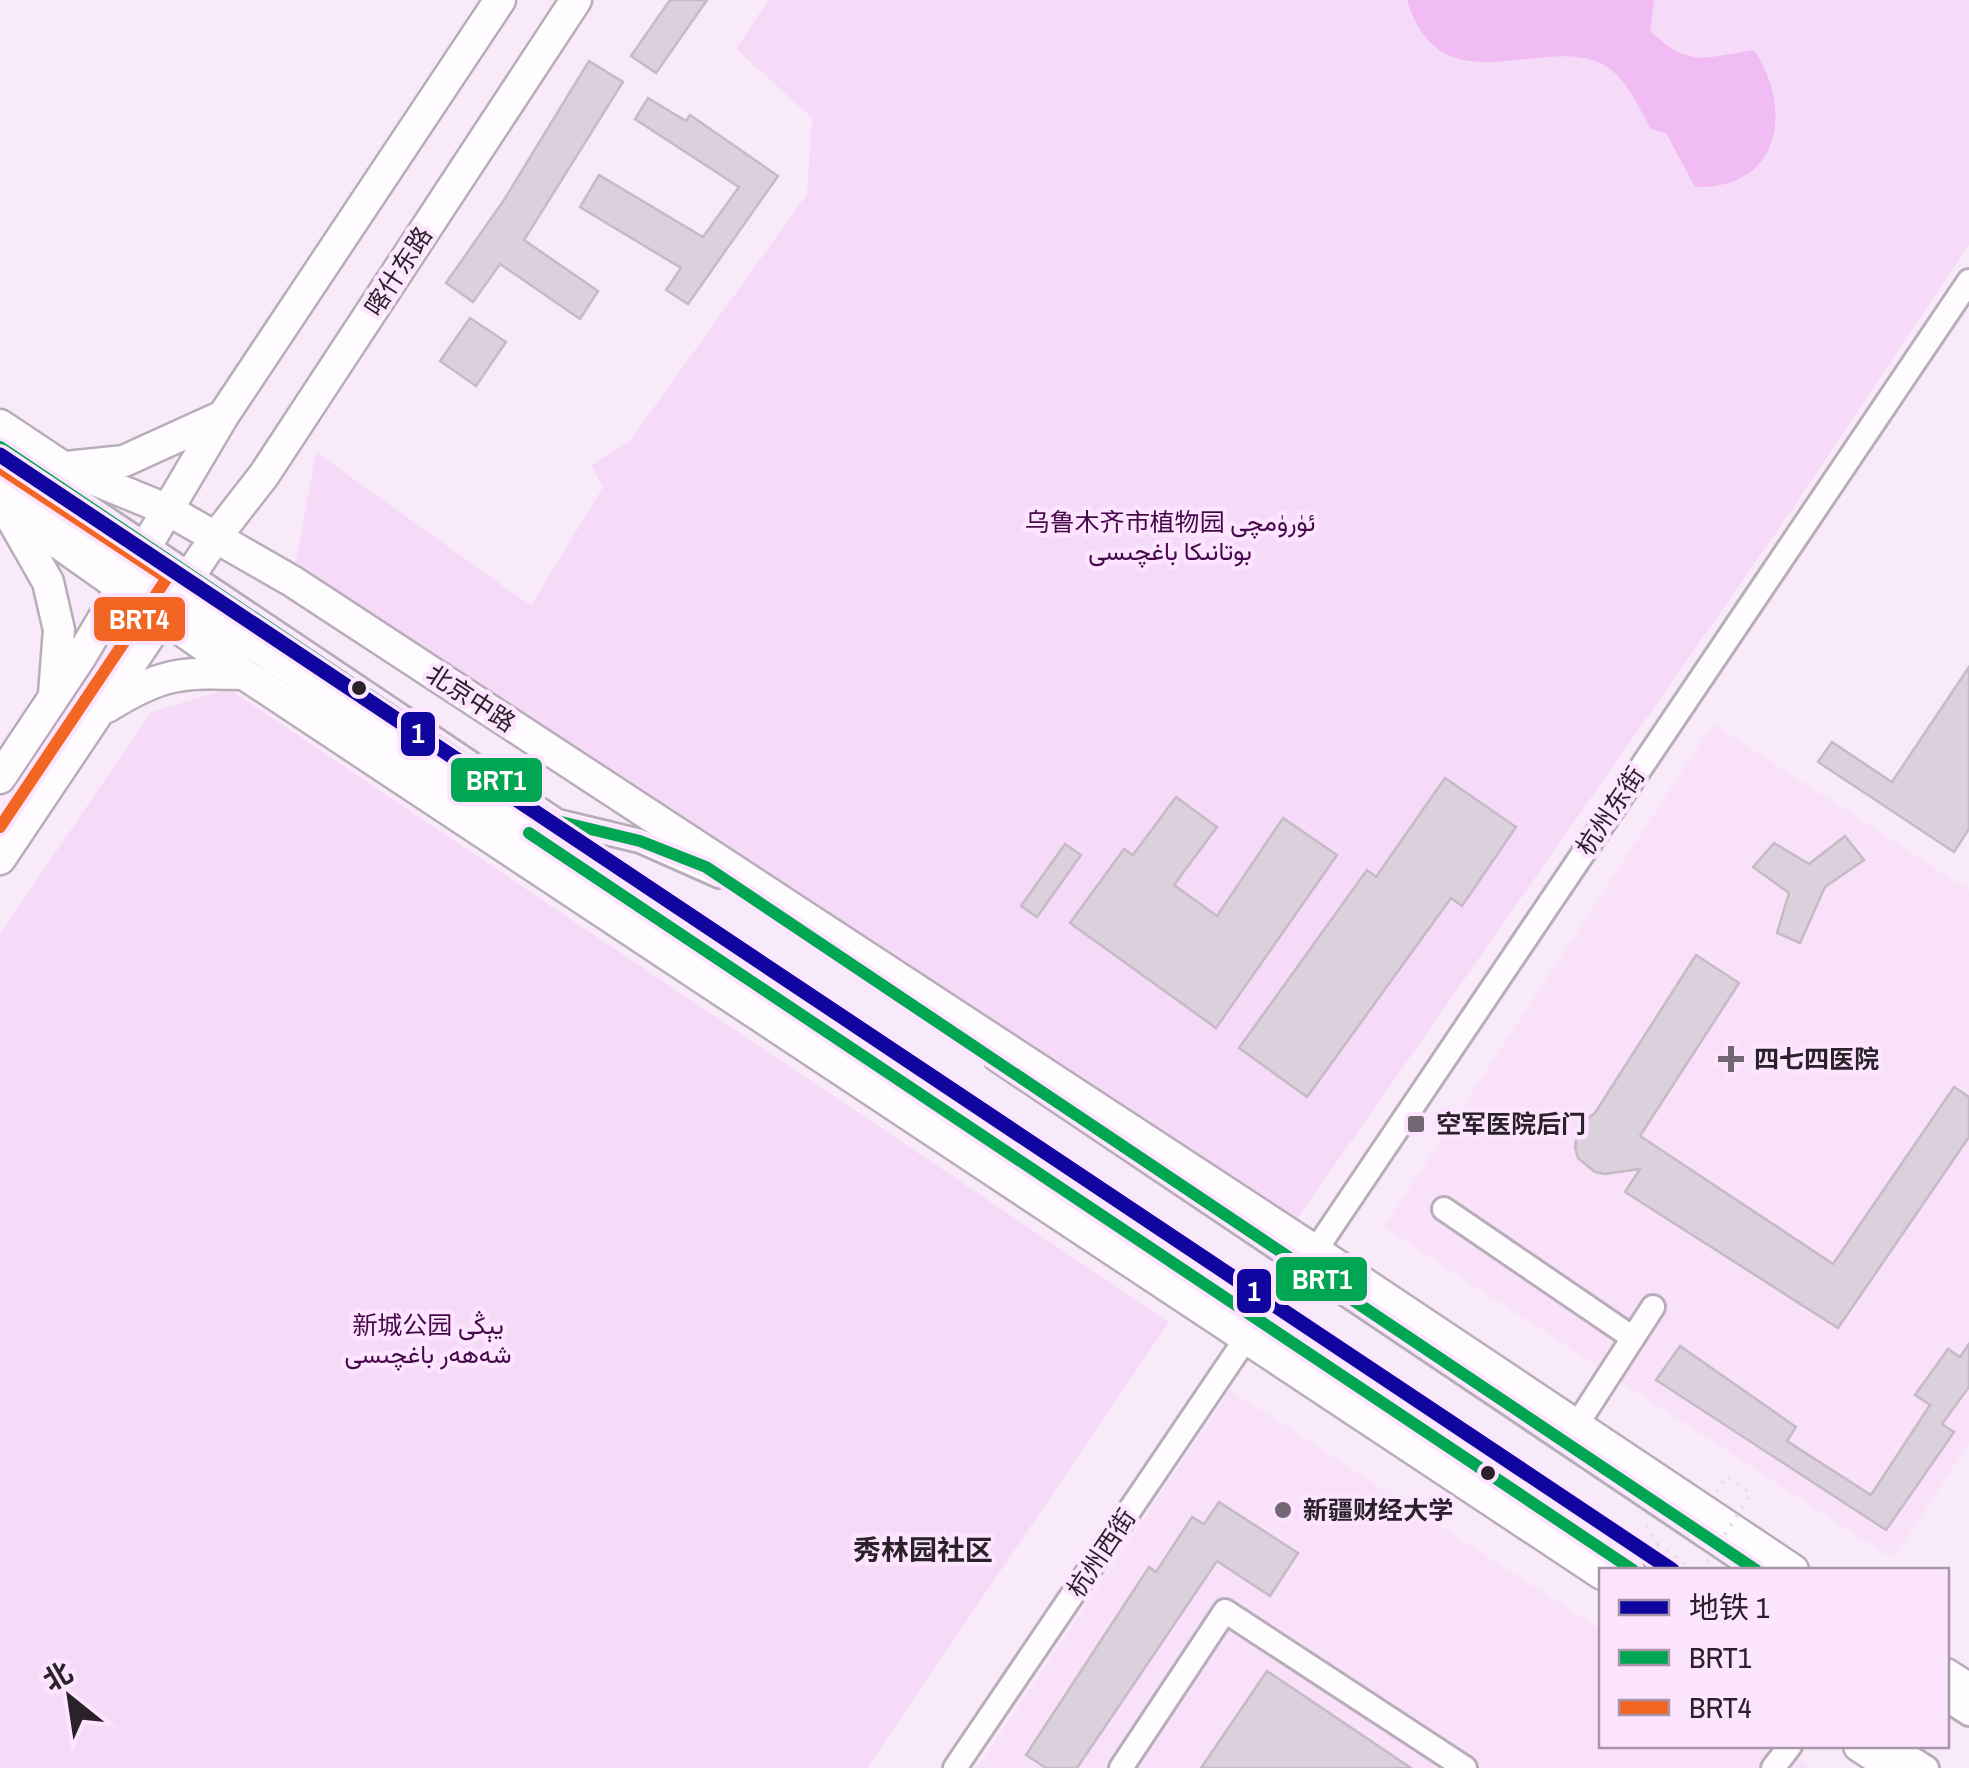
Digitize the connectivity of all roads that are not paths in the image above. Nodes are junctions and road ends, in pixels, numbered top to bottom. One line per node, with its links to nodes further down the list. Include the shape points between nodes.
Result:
1 (500, 0): 4 (main road)
2 (576, 0): 10 (main road, 喀什东路, via 264,475)
3 (1969, 281): 18 (street, 杭州东街)
4 (223, 416): 7 (main road, via 124,461); 9 (main road)
5 (0, 425): 7 (main road, 北京中路)
6 (0, 448): 11 (street)
7 (63, 467): 9 (main road, 北京中路)
8 (2, 496): 11 (main road); 13 (main road, via 48,582 60,630)
9 (168, 510): 10 (main road, 北京中路); 11 (main road)
10 (206, 532): 11 (main road, 喀什东路); 18 (main road, 北京中路, via 292,581)
11 (153, 585): 12 (main road); 13 (main road); 14 (main road); 18 (street, via 557,820 706,867); 20 (street)
12 (244, 674): 14 (main road, via 149,680); 20 (main road)
13 (54, 696): 15 (main road)
14 (96, 714): 16 (main road)
15 (0, 778)
16 (0, 859)
17 (1444, 1210): 21 (street)
18 (1309, 1258): 20 (street, 杭州东街); 22 (main road, 北京中路); 24 (street)
19 (1653, 1306): 21 (street)
20 (1255, 1330): 23 (street); 26 (main road); 31 (street, 杭州西街)
21 (1632, 1338): 22 (street)
22 (1576, 1426): 25 (main road, 北京中路)
23 (1630, 1568)
24 (1753, 1568)
25 (1789, 1568)
26 (1599, 1572)
27 (1788, 1748): 33 (street)
28 (1862, 1748): 34 (main road)
29 (1897, 1748): 35 (street)
30 (1125, 1766): 32 (street, via 1225,1611)
31 (955, 1768)
32 (1464, 1768)
33 (1773, 1768)
34 (1893, 1768)
35 (1927, 1768)

